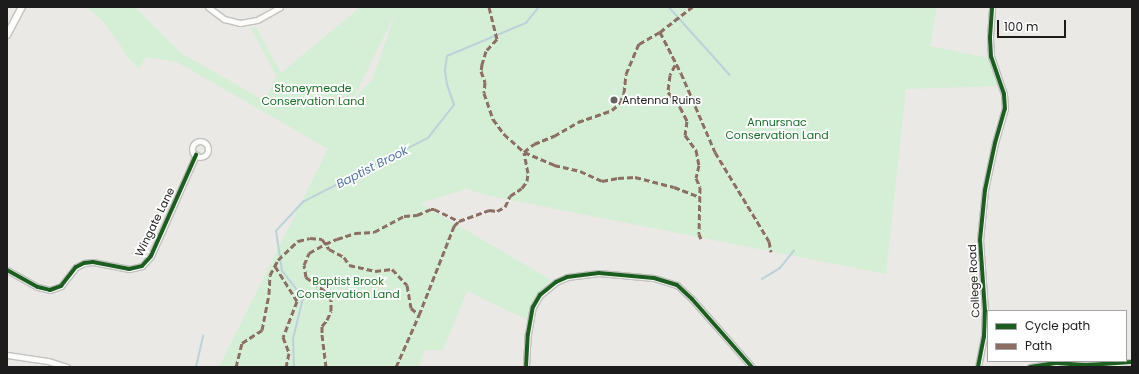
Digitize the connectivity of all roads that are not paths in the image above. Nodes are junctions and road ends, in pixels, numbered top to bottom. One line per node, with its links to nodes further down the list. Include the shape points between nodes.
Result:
1 (22, 7): 5 (street)
2 (208, 7): 3 (street, via 221,18 240,23 257,20)
3 (280, 7)
4 (992, 7): 13 (street, College Road, via 991,57 1004,94 1005,109 985,190 980,240 985,317)
5 (7, 35)
6 (196, 156): 7 (street, Wingate Lane, via 151,256 142,266 129,269 96,262 84,263 76,267 61,286 50,290)
7 (7, 270)
8 (7, 355): 10 (street, via 48,361)
9 (1132, 362): 14 (street, via 1088,365 1056,363)
10 (66, 367)
11 (526, 367): 12 (street, via 533,307 540,295 567,277 599,273 654,278 677,285)
12 (752, 367)
13 (978, 367)
14 (1030, 367)

